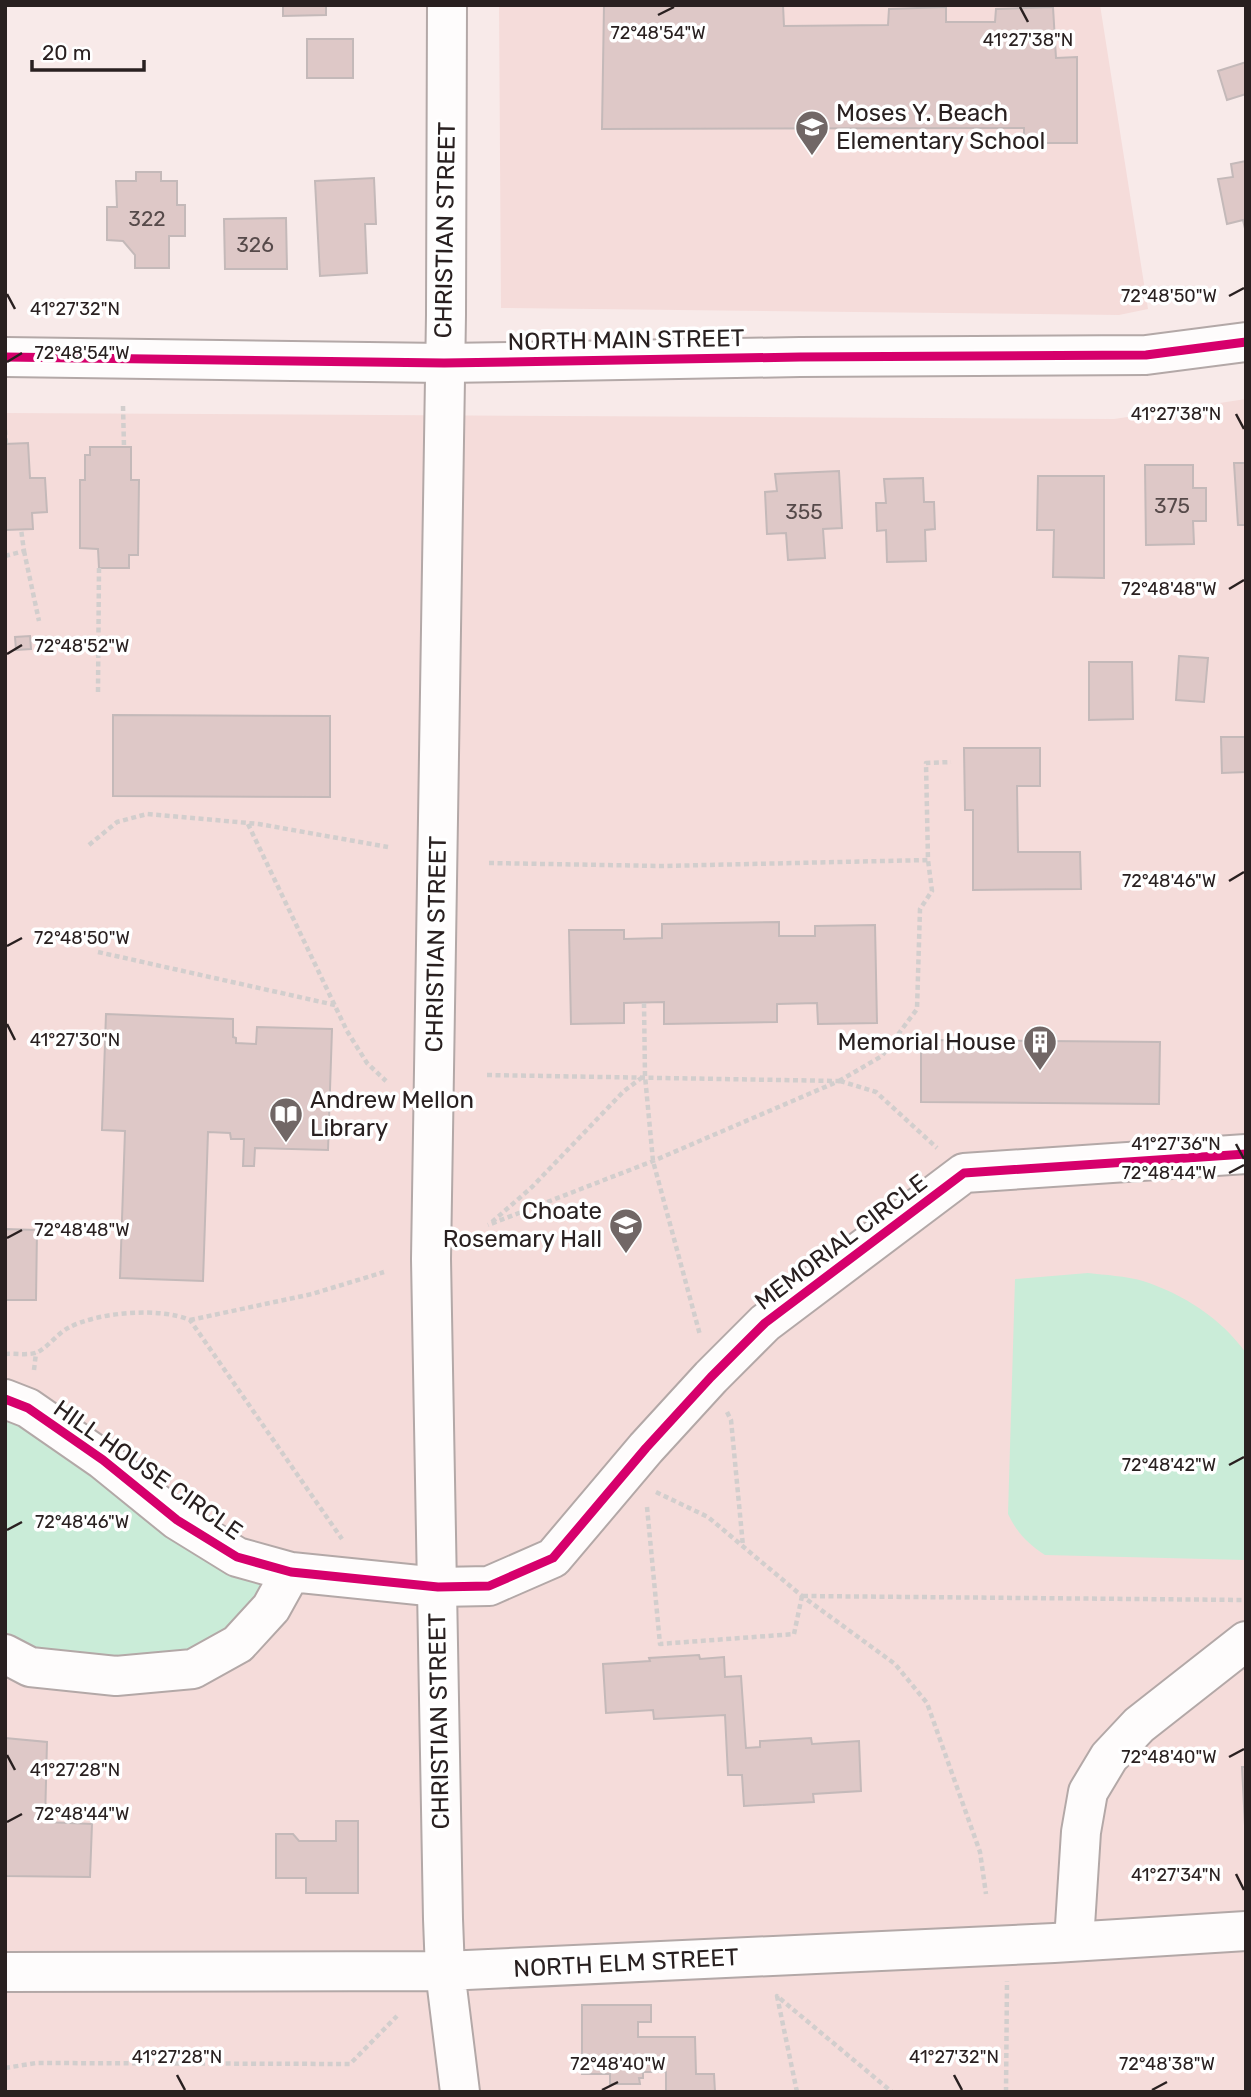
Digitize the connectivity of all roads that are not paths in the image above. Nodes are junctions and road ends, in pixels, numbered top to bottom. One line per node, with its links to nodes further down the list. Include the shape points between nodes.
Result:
1 (447, 5): 4 (street, CHRISTIAN STREET)
2 (1246, 342): 4 (street, NORTH MAIN STREET, via 1146,355)
3 (5, 357): 4 (street, NORTH MAIN STREET)
4 (444, 363): 8 (street, CHRISTIAN STREET, via 431,1259)
5 (1246, 1154): 8 (street, MEMORIAL CIRCLE, via 964,1173 765,1323 646,1448 553,1558 489,1586)
6 (5, 1399): 7 (street, HILL HOUSE CIRCLE, via 29,1408 177,1520 237,1557)
7 (291, 1572): 8 (street, HILL HOUSE CIRCLE); 10 (street, via 271,1608 238,1644 193,1669 116,1676 30,1667)
8 (438, 1587): 13 (street, CHRISTIAN STREET)
9 (1246, 1641): 12 (street, via 1139,1725 1109,1757 1088,1792)
10 (5, 1654)
11 (1246, 1931): 12 (street, NORTH ELM STREET)
12 (1074, 1941): 13 (street, NORTH ELM STREET)
13 (445, 1971): 14 (street, NORTH ELM STREET); 15 (street, CHRISTIAN STREET)
14 (5, 1972)
15 (460, 2092)

